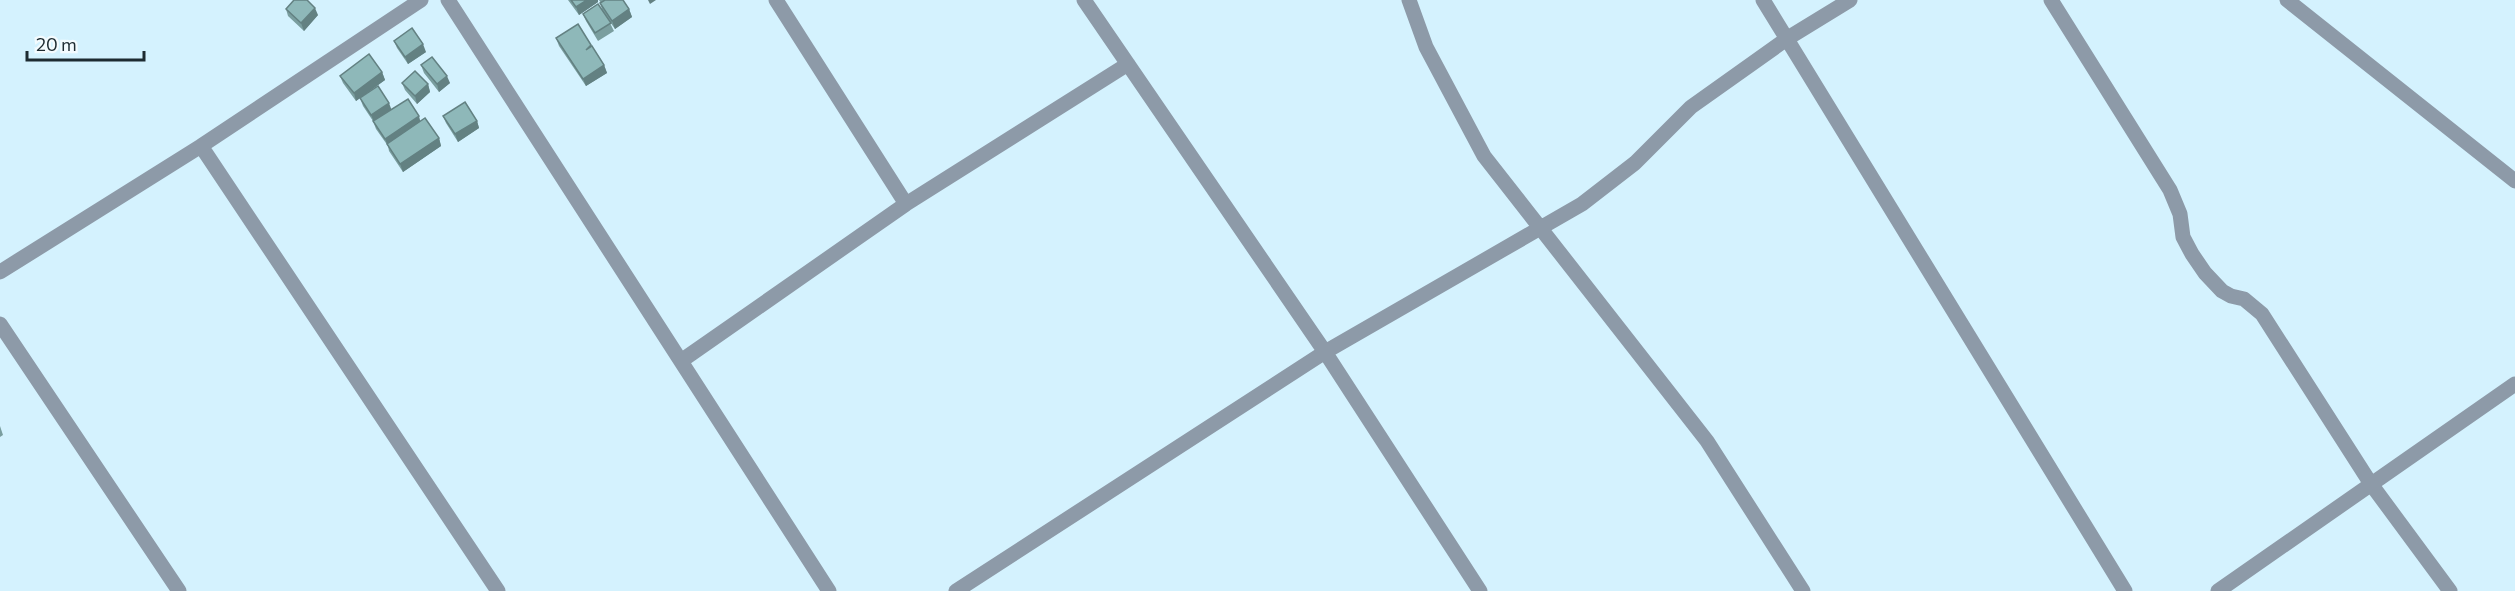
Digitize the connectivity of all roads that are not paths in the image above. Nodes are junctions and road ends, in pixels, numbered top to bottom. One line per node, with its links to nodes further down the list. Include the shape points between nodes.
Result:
1 (421, 0): 13 (street)
2 (448, 0): 20 (street)
3 (776, 0): 15 (street)
4 (1084, 0): 12 (street)
5 (1409, 0): 16 (street, via 1426,47 1484,156)
6 (1763, 0): 11 (street)
7 (1850, 0): 11 (street)
8 (2051, 0): 22 (street, via 2170,190 2192,254 2222,291 2244,299 2262,314)
9 (2288, 0): 10 (street)
10 (2308, 6): 14 (street)
11 (1788, 38): 16 (street, via 1691,107 1635,163 1582,204); 29 (street)
12 (1128, 64): 15 (street); 19 (street)
13 (201, 146): 17 (street); 24 (street)
14 (2515, 181)
15 (906, 204): 20 (street)
16 (1540, 229): 19 (street); 28 (street, via 1707,441)
17 (0, 272)
18 (0, 324): 23 (street)
19 (1324, 352): 26 (street); 27 (street)
20 (681, 361): 25 (street)
21 (2515, 384): 22 (street)
22 (2371, 484): 30 (street); 31 (street)
23 (179, 591)
24 (498, 591)
25 (829, 591)
26 (956, 591)
27 (1480, 591)
28 (1803, 591)
29 (2125, 591)
30 (2218, 591)
31 (2450, 591)

